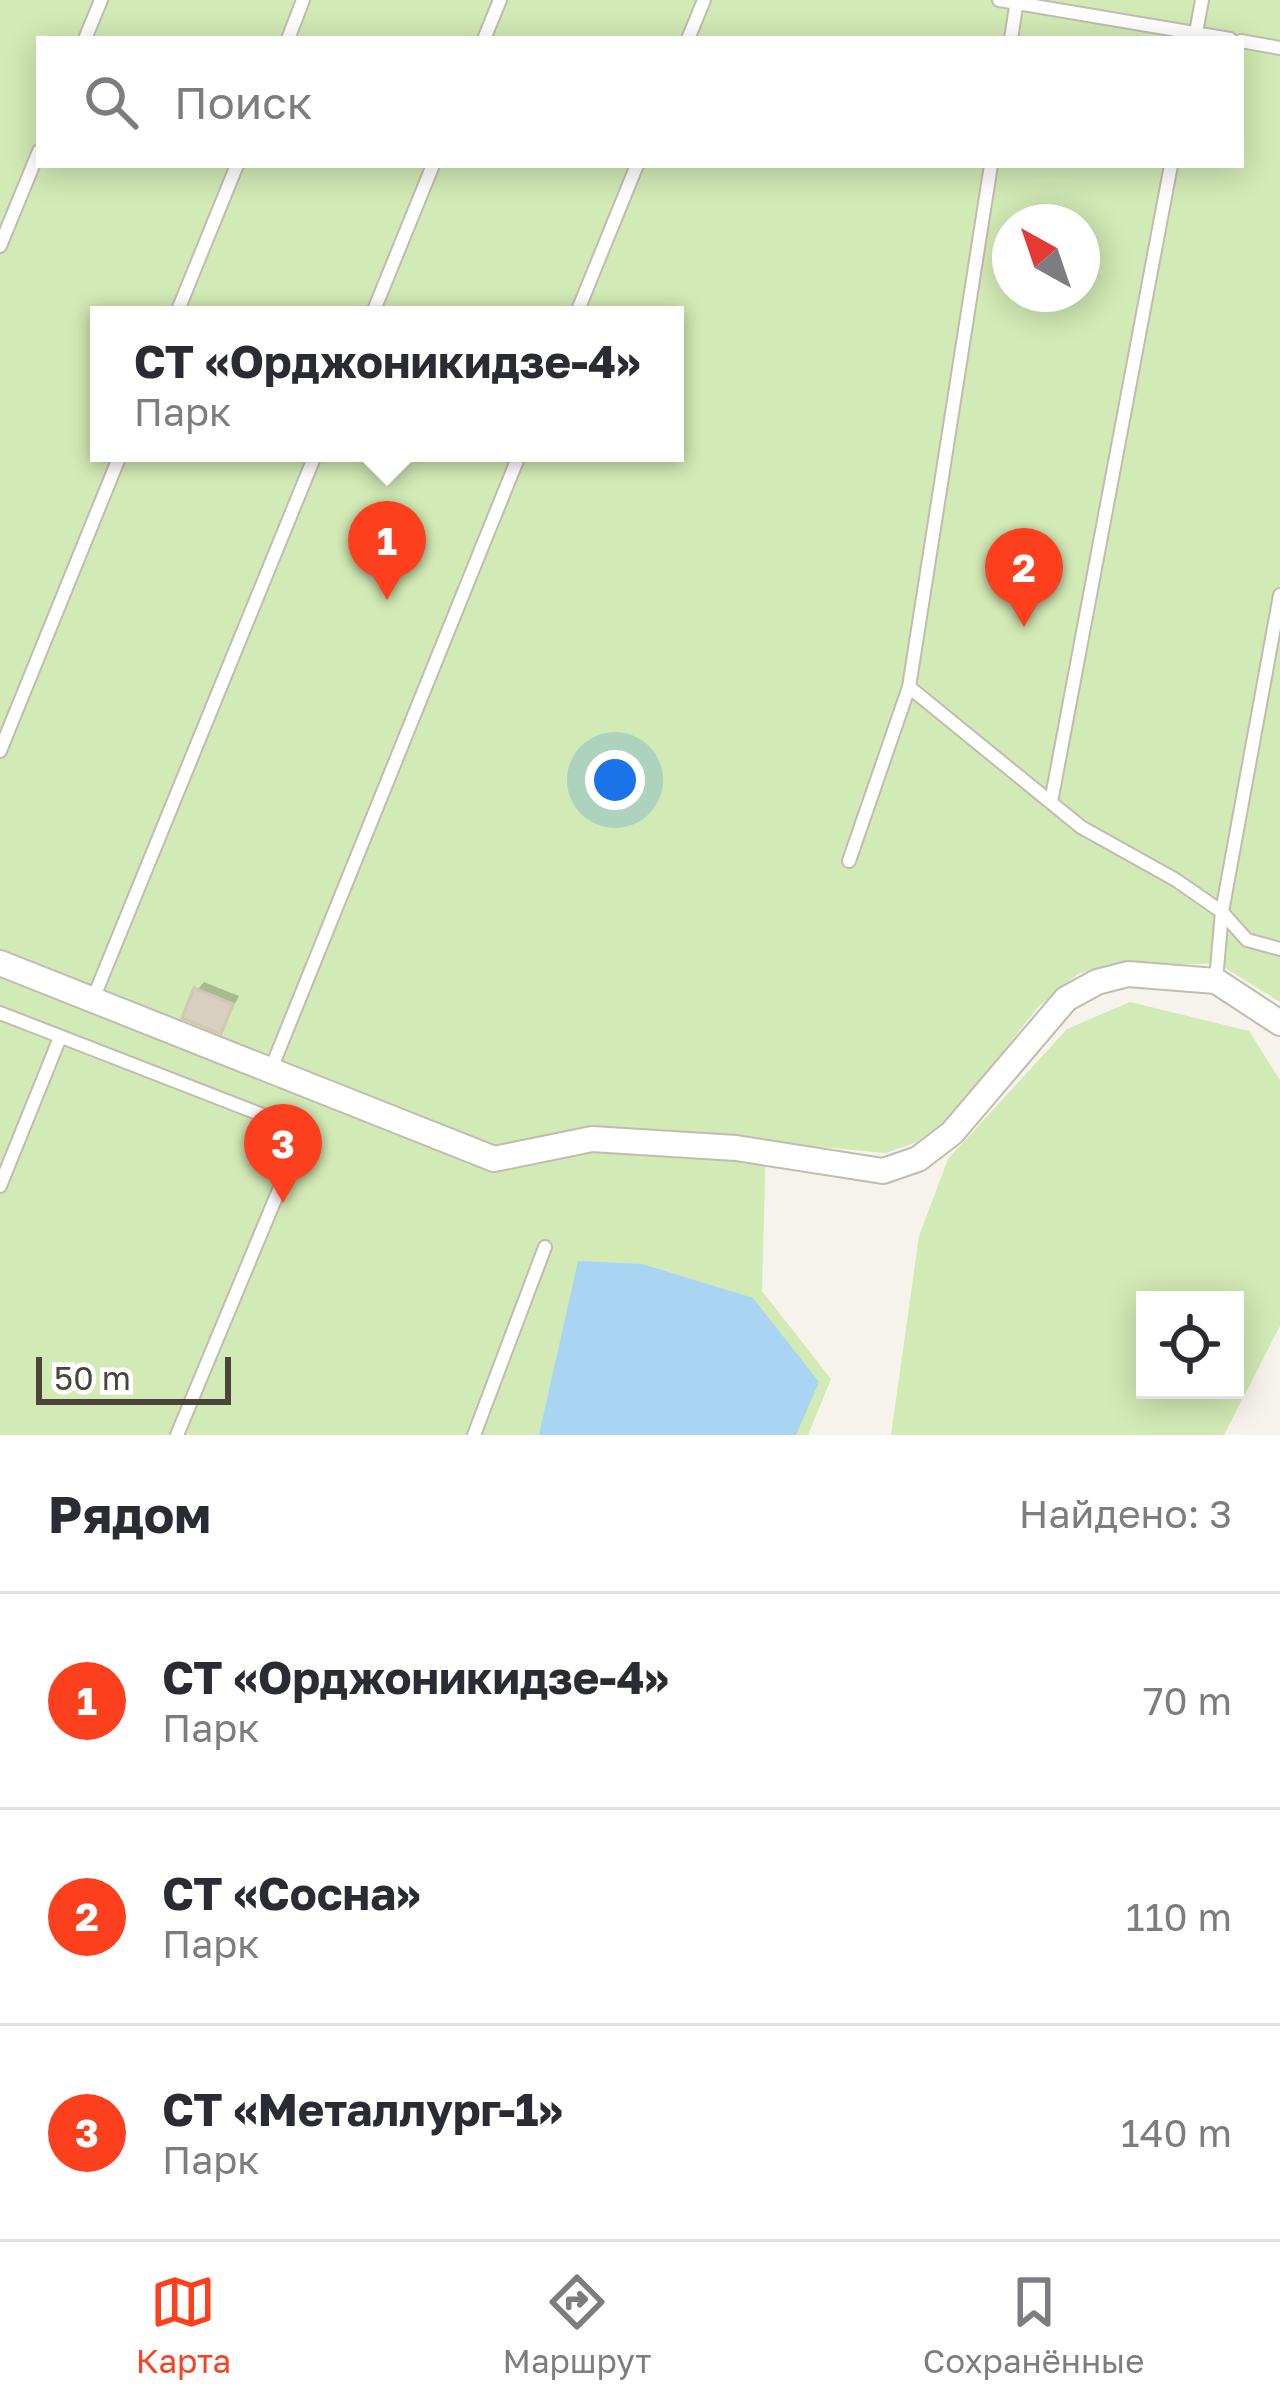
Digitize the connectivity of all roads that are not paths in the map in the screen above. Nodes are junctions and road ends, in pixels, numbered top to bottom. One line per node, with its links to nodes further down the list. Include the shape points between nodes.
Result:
1 (100, 0): 8 (lane)
2 (303, 0): 9 (lane)
3 (500, 0): 10 (lane)
4 (704, 0): 11 (lane)
5 (999, 0): 7 (lane)
6 (1202, 0): 13 (lane)
7 (1017, 2): 12 (lane); 13 (lane)
8 (86, 36)
9 (289, 36)
10 (485, 36)
11 (689, 36)
12 (1011, 36)
13 (1195, 36)
14 (1244, 42): 15 (lane)
15 (1280, 48)
16 (36, 158): 22 (lane)
17 (236, 168): 23 (lane)
18 (432, 168): 24 (lane)
19 (636, 168): 25 (lane)
20 (991, 168): 30 (lane)
21 (1170, 168): 32 (lane)
22 (0, 246)
23 (180, 306)
24 (376, 306)
25 (580, 306)
26 (117, 462): 31 (lane)
27 (312, 462): 38 (lane)
28 (516, 462): 42 (lane)
29 (1280, 595): 34 (lane)
30 (909, 686): 32 (lane); 33 (lane)
31 (0, 751)
32 (1051, 802): 34 (lane)
33 (848, 861)
34 (1222, 912): 35 (lane, via 1247,940); 37 (lane)
35 (1280, 949)
36 (0, 963): 38 (street)
37 (1216, 981): 40 (street); 42 (street, via 1128,974 1066,999 952,1133 918,1160 883,1171 736,1148 592,1139 494,1159)
38 (92, 1000): 42 (street)
39 (0, 1013): 41 (lane)
40 (1280, 1024)
41 (59, 1040): 43 (lane); 45 (lane, via 278,1121 296,1149)
42 (271, 1070)
43 (0, 1186)
44 (545, 1247): 46 (lane)
45 (177, 1435)
46 (474, 1435)

